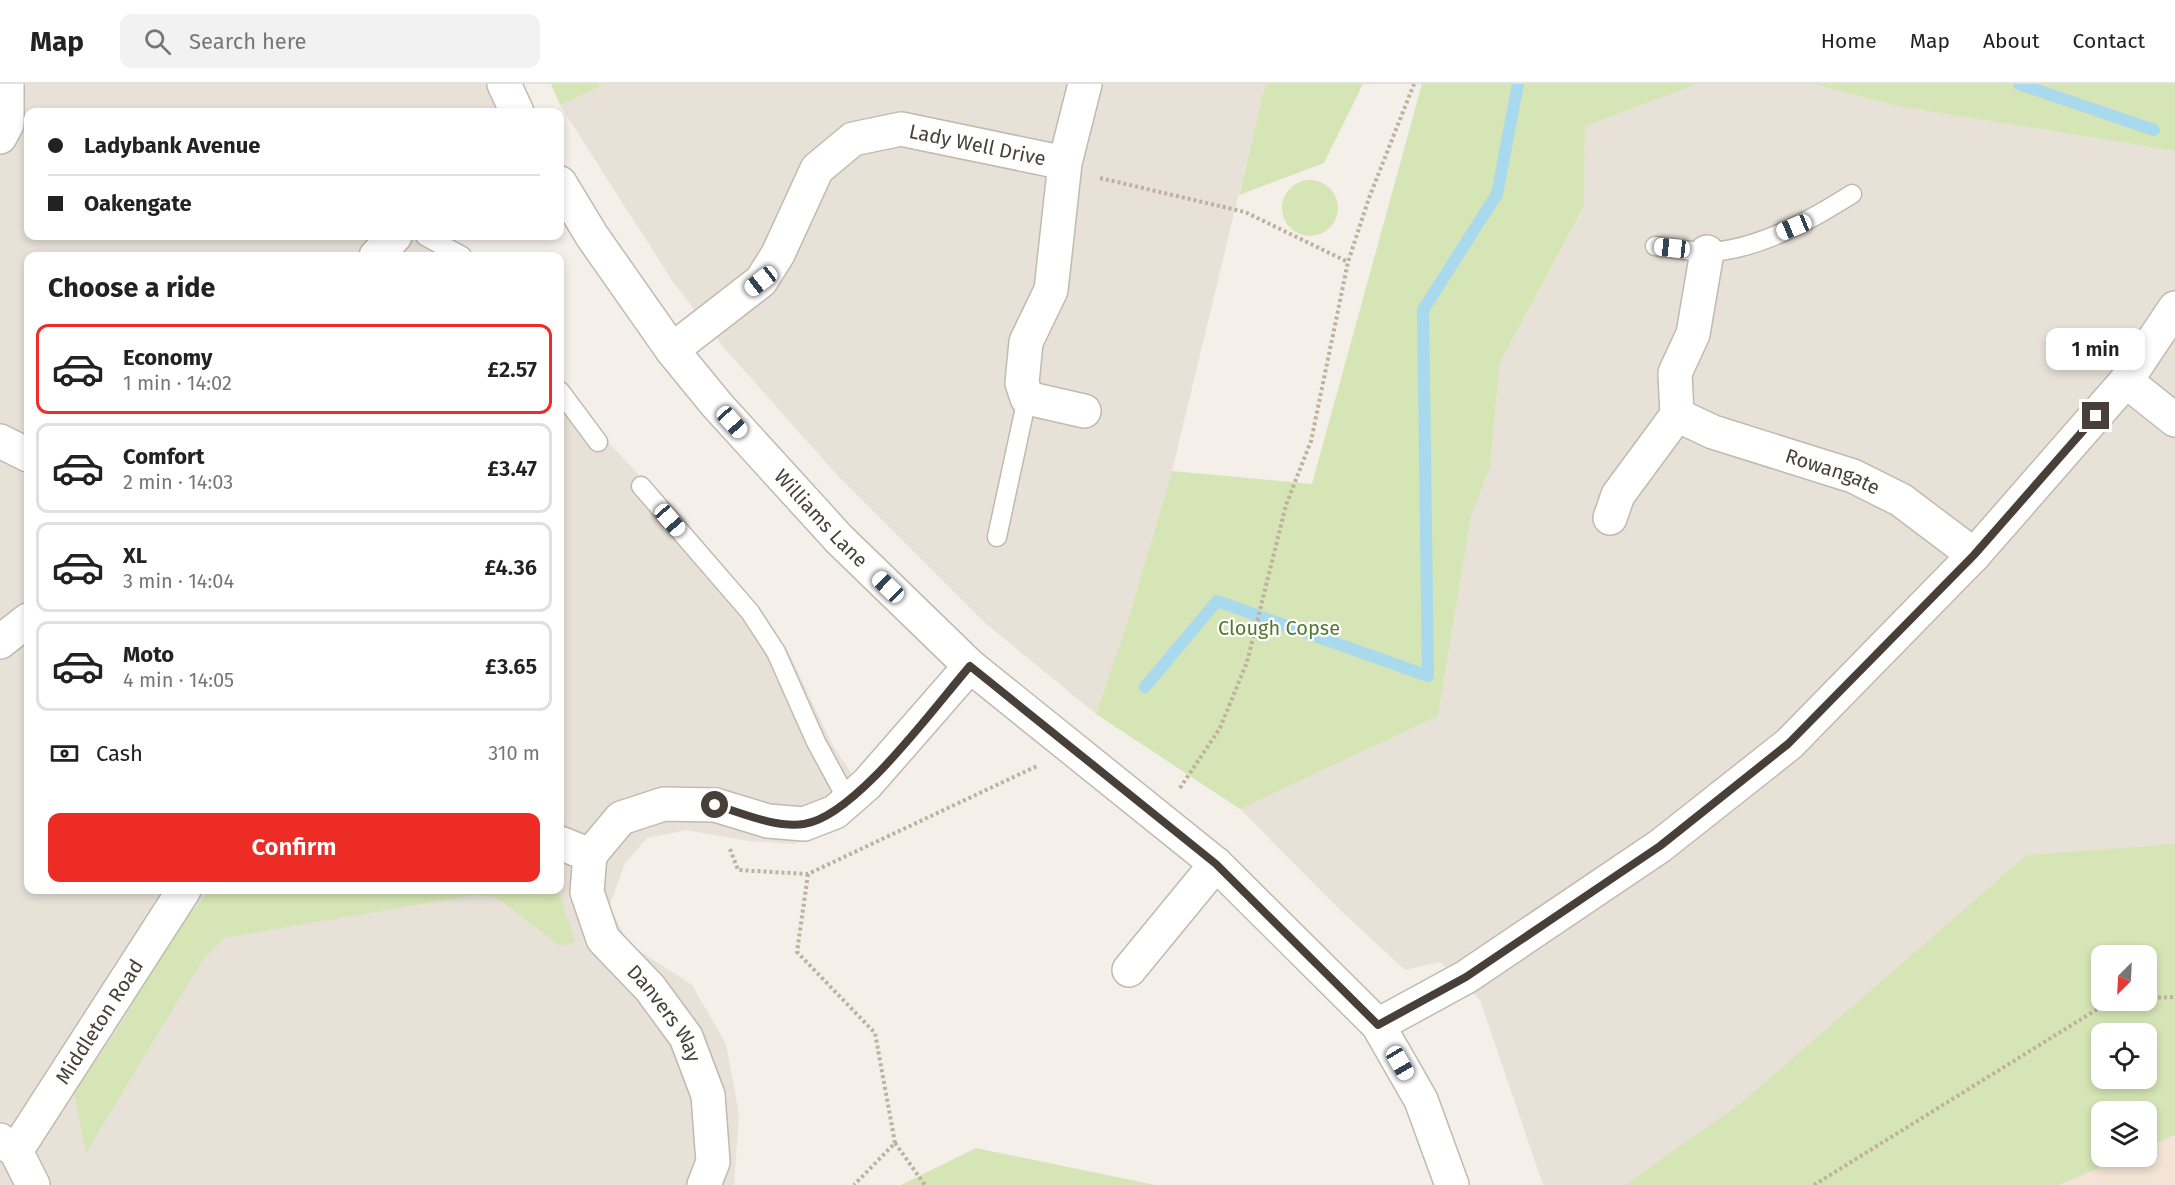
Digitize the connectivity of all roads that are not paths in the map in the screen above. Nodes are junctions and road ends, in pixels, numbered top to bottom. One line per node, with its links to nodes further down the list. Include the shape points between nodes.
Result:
1 (7, 84): 3 (street, via 7,124)
2 (1085, 84): 4 (street, Lady Well Drive)
3 (0, 137)
4 (1065, 163): 14 (street, Lady Well Drive, via 901,129 853,138 817,169 778,254 761,281); 17 (street, Lady Well Drive, via 1051,290 1026,342 1022,382)
5 (564, 190): 14 (street, Williams Lane)
6 (1852, 194): 12 (lane, via 1812,220 1758,242)
7 (391, 240): 10 (street)
8 (432, 240): 11 (lane)
9 (1655, 246): 12 (lane)
10 (380, 252)
11 (455, 252)
12 (1707, 252): 19 (street, via 1693,334 1675,373)
13 (2175, 308): 15 (street)
14 (672, 350): 30 (street, Williams Lane, via 838,539)
15 (2126, 381): 20 (street); 27 (street)
16 (564, 396): 22 (lane)
17 (1027, 398): 18 (street); 26 (lane)
18 (1084, 411)
19 (1677, 416): 25 (street, via 1618,495); 27 (street, Rowangate, via 1713,432 1853,476 1901,500)
20 (2175, 420)
21 (0, 441): 23 (street)
22 (598, 442)
23 (24, 453)
24 (641, 486): 31 (lane, via 750,612 769,642)
25 (1610, 518)
26 (997, 537)
27 (1974, 555): 37 (street, via 1788,744 1761,766 1640,859 1466,977)
28 (24, 624): 29 (street)
29 (0, 642)
30 (970, 666): 31 (street); 34 (street, Williams Lane)
31 (848, 801): 33 (street, via 835,812 804,824 768,821 715,805 664,804 621,818)
32 (564, 845): 33 (street)
33 (590, 855): 40 (street, Danvers Way, via 587,892 603,939 650,988 686,1037 708,1095 713,1162)
34 (1216, 864): 36 (street); 37 (street, Williams Lane)
35 (181, 894): 38 (street, Middleton Road)
36 (1129, 970)
37 (1378, 1025): 41 (street, Williams Lane, via 1421,1101)
38 (8, 1146): 39 (street)
39 (33, 1185)
40 (704, 1185)
41 (1452, 1185)

